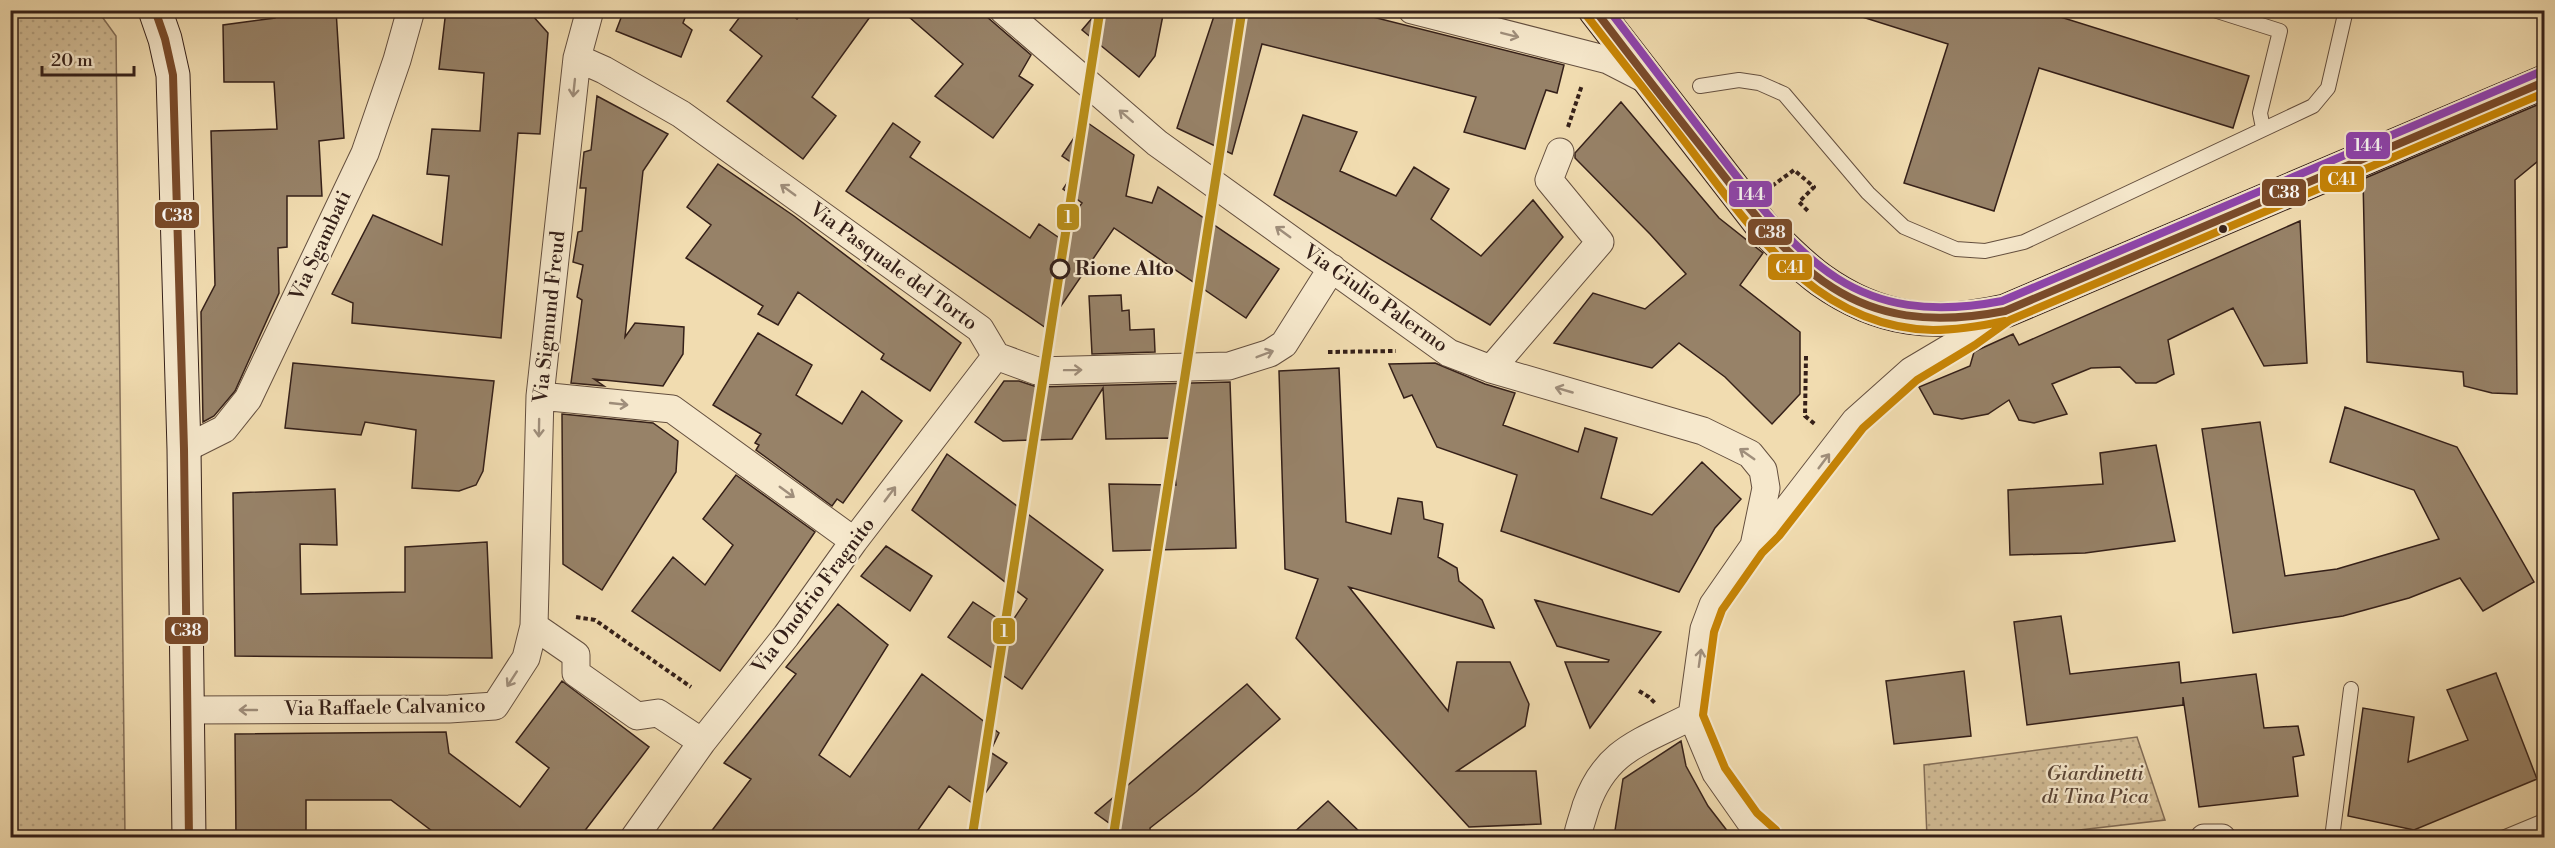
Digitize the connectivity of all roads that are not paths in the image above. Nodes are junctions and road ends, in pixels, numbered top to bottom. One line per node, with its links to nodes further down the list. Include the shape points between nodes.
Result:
1 (155, 10): 20 (main road, via 173,75)
2 (411, 10): 20 (street, Via Sgambati, via 364,153 248,399 224,429)
3 (590, 10): 9 (street, Via Sigmund Freud)
4 (1003, 10): 15 (street, Via Giulio Palermo, one-way to 4, via 1157,142)
5 (1412, 10): 11 (street, one-way to 11, via 1608,60)
6 (1595, 10): 11 (main road)
7 (2214, 10): 13 (lane, via 2280,31 2260,112)
8 (2346, 10): 13 (lane, via 2328,88 2313,106)
9 (577, 58): 17 (street, Via Pasquale del Torto, one-way to 9, via 980,329 734,150 681,114); 19 (street, Via Sigmund Freud, one-way to 19)
10 (2544, 82): 16 (main road)
11 (1653, 83): 16 (main road, via 1763,227 1820,279 1859,304 1899,316 1940,321)
12 (1700, 86): 13 (lane, via 1739,80 1759,82 1784,94 1868,193 1904,227 1956,249 1985,251 2024,242)
13 (2263, 128)
14 (1560, 152): 18 (street, via 1549,180 1600,242)
15 (1332, 268): 17 (street, one-way to 15, via 1037,371 1229,366 1284,344); 18 (street, Via Giulio Palermo, via 1449,352)
16 (2005, 311): 22 (street, one-way to 16, via 1771,530 1855,421 1911,371)
17 (996, 356): 21 (street, Via Onofrio Fragnito, one-way to 17)
18 (1491, 369): 22 (street, Via Giulio Palermo, one-way to 18, via 1766,488 1763,470 1750,454 1703,431)
19 (540, 396): 21 (street, one-way to 21, via 672,410); 23 (street, Via Sigmund Freud, one-way to 23)
20 (184, 449): 25 (main road)
21 (854, 541): 27 (street, Via Onofrio Fragnito, via 786,636)
22 (1754, 546): 26 (street, one-way to 22, via 1704,629 1713,605)
23 (534, 626): 25 (street, Via Raffaele Calvanico, one-way to 25, via 526,658 495,706); 27 (street, via 576,655 576,673 629,710 638,716 658,713)
24 (2351, 689): 35 (lane)
25 (185, 710): 29 (main road)
26 (1692, 716): 31 (street, via 1624,750 1602,772 1591,792); 32 (street, via 1716,774 1749,820)
27 (702, 742): 30 (street, Via Onofrio Fragnito)
28 (2544, 821): 36 (lane)
29 (189, 837)
30 (633, 837)
31 (1577, 837)
32 (1769, 837)
33 (2204, 837): 34 (street)
34 (2222, 837)
35 (2332, 837)
36 (2503, 837)

